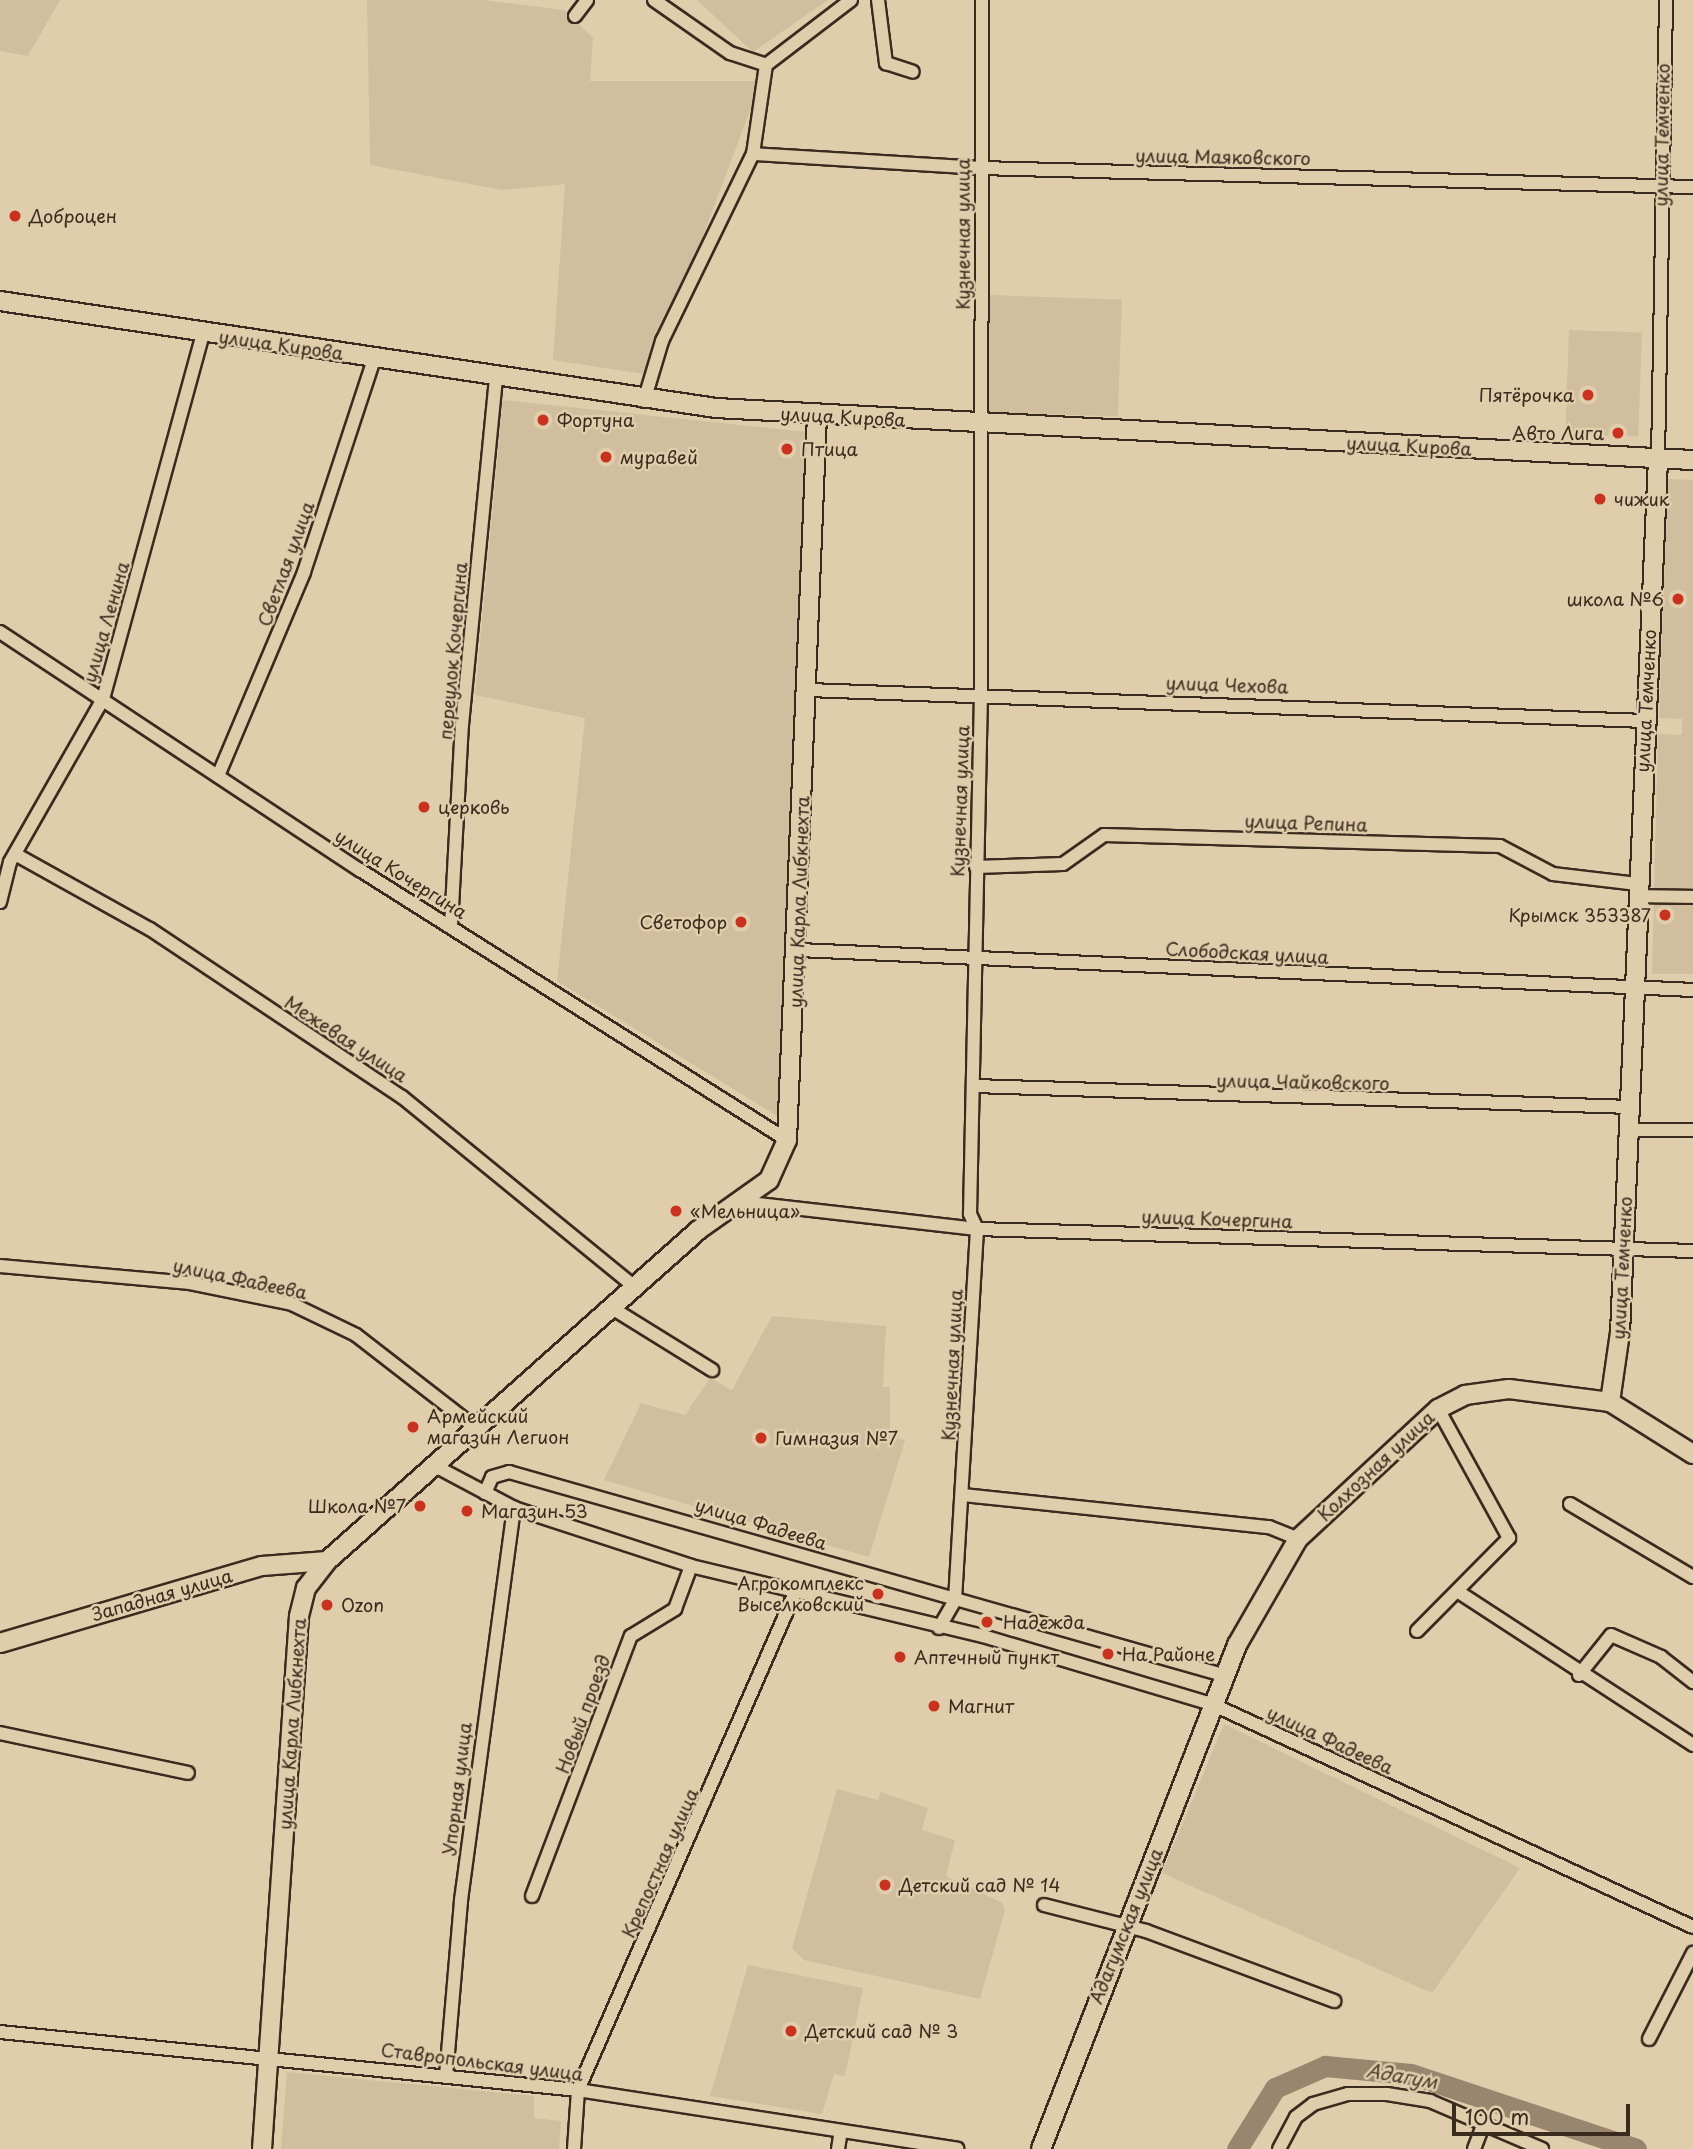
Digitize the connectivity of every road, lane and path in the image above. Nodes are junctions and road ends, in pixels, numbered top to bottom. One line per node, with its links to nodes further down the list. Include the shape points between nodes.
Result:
1 (587, 0): 7 (street)
2 (654, 0): 8 (street, via 730,53)
3 (851, 0): 8 (street)
4 (878, 0): 9 (street, via 886,63)
5 (982, 0): 11 (street, Кузнечная улица)
6 (1666, 0): 12 (street, улица Темченко)
7 (575, 16)
8 (765, 65): 10 (street)
9 (913, 72)
10 (753, 154): 11 (street, улица Маяковского); 18 (street, via 662,341)
11 (981, 168): 12 (street, улица Маяковского); 20 (street, Кузнечная улица)
12 (1661, 185): 13 (street, улица Маяковского); 21 (street, улица Темченко)
13 (1693, 187)
14 (0, 301): 15 (main road, улица Кирова)
15 (203, 334): 16 (main road, улица Кирова); 26 (street, улица Ленина)
16 (374, 359): 17 (main road, улица Кирова); 28 (street, Светлая улица, via 304,572)
17 (496, 379): 18 (main road, улица Кирова); 34 (street, переулок Кочергина, via 462,724)
18 (643, 401): 19 (main road, улица Кирова)
19 (817, 416): 20 (main road, улица Кирова); 24 (main road, улица Карла Либкнехта)
20 (979, 424): 21 (main road, улица Кирова); 25 (street, Кузнечная улица)
21 (1658, 459): 22 (main road, улица Кирова); 27 (main road, улица Темченко)
22 (1693, 460)
23 (0, 632): 26 (street, улица Кочергина)
24 (808, 690): 25 (street, улица Чехова); 35 (main road, улица Карла Либкнехта)
25 (981, 692): 27 (street, улица Чехова); 30 (street, Кузнечная улица)
26 (103, 699): 28 (street, улица Кочергина); 29 (street, улица Ленина)
27 (1644, 720): 31 (main road, улица Темченко)
28 (218, 776): 34 (street, улица Кочергина)
29 (8, 858): 33 (street, улица Ленина); 49 (street, Межевая улица, via 150,929 402,1097)
30 (976, 867): 31 (street, улица Репина, via 1063,864 1104,835 1500,846 1553,874); 36 (street, Кузнечная улица)
31 (1637, 890): 32 (street, улица Репина); 37 (main road, улица Темченко)
32 (1693, 897)
33 (0, 902)
34 (452, 926): 43 (street, улица Кочергина)
35 (799, 950): 36 (street, Слободская улица); 43 (main road, улица Карла Либкнехта)
36 (973, 958): 37 (street, Слободская улица); 39 (street, Кузнечная улица)
37 (1633, 989): 38 (street, Слободская улица); 40 (main road, улица Темченко)
38 (1693, 990)
39 (974, 1086): 40 (street, улица Чайковского); 45 (street, Кузнечная улица, via 970,1214)
40 (1631, 1107): 41 (main road, улица Темченко)
41 (1629, 1129): 42 (street); 46 (main road, улица Темченко)
42 (1693, 1130)
43 (787, 1140): 44 (main road, улица Карла Либкнехта, via 769,1180)
44 (740, 1202): 45 (street, улица Кочергина); 49 (main road, улица Карла Либкнехта)
45 (977, 1229): 46 (street, улица Кочергина); 58 (street, Кузнечная улица)
46 (1623, 1248): 47 (street, улица Кочергина); 52 (main road, улица Темченко)
47 (1693, 1251)
48 (0, 1266): 54 (street, улица Фадеева, via 191,1283 292,1304 356,1335)
49 (635, 1287): 50 (main road, улица Карла Либкнехта)
50 (612, 1308): 51 (street); 54 (main road, улица Карла Либкнехта)
51 (712, 1370)
52 (1610, 1402): 53 (main road, Колхозная улица, via 1509,1390 1465,1395); 55 (main road, Колхозная улица)
53 (1438, 1409): 61 (main road, Колхозная улица); 65 (street, via 1509,1538)
54 (477, 1429): 56 (main road, улица Карла Либкнехта)
55 (1693, 1454)
56 (438, 1467): 57 (street, улица Фадеева); 62 (main road, улица Карла Либкнехта)
57 (485, 1493): 60 (street, улица Фадеева); 67 (street, улица Фадеева, via 492,1477 509,1472)
58 (963, 1495): 61 (street, via 1269,1527); 67 (street, Кузнечная улица)
59 (1570, 1504): 64 (street)
60 (514, 1508): 63 (street, улица Фадеева); 87 (street, Упорная улица, via 464,1874)
61 (1298, 1539): 71 (main road, Колхозная улица, via 1263,1594)
62 (327, 1561): 70 (main road, Западная улица, via 262,1566); 86 (main road, улица Карла Либкнехта, via 306,1588 299,1616)
63 (691, 1566): 66 (street, улица Фадеева); 78 (street, Новый проезд, via 675,1609 631,1636)
64 (1693, 1577)
65 (1457, 1591): 69 (street); 72 (street)
66 (794, 1595): 68 (street, улица Фадеева); 88 (street, Крепостная улица)
67 (955, 1600): 68 (street); 71 (street, улица Фадеева)
68 (939, 1628): 74 (street, улица Фадеева)
69 (1417, 1631)
70 (0, 1643)
71 (1226, 1675): 74 (main road, Колхозная улица)
72 (1579, 1675): 73 (street, via 1611,1635 1661,1657); 76 (street)
73 (1693, 1682)
74 (1214, 1705): 80 (street, улица Фадеева); 81 (main road, Адагумская улица)
75 (0, 1733): 77 (street)
76 (1693, 1745)
77 (188, 1773)
78 (533, 1896)
79 (1044, 1905): 81 (street)
80 (1693, 1927)
81 (1127, 1928): 83 (street); 95 (main road, Адагумская улица)
82 (1693, 1953): 85 (street)
83 (1334, 2001)
84 (0, 2032): 86 (street, Ставропольская улица)
85 (1649, 2039)
86 (267, 2058): 87 (street, Ставропольская улица); 91 (main road, улица Карла Либкнехта)
87 (446, 2076): 88 (street, Ставропольская улица)
88 (578, 2090): 90 (street, Ставропольская улица); 92 (street, Крепостная улица)
89 (1485, 2121): 96 (street, via 1430,2101 1348,2094 1296,2117); 97 (street); 98 (street)
90 (841, 2131): 93 (street); 94 (street, Ставропольская улица)
91 (262, 2149)
92 (574, 2149)
93 (838, 2149)
94 (957, 2149)
95 (1041, 2149)
96 (1279, 2149)
97 (1474, 2149)
98 (1542, 2149)

